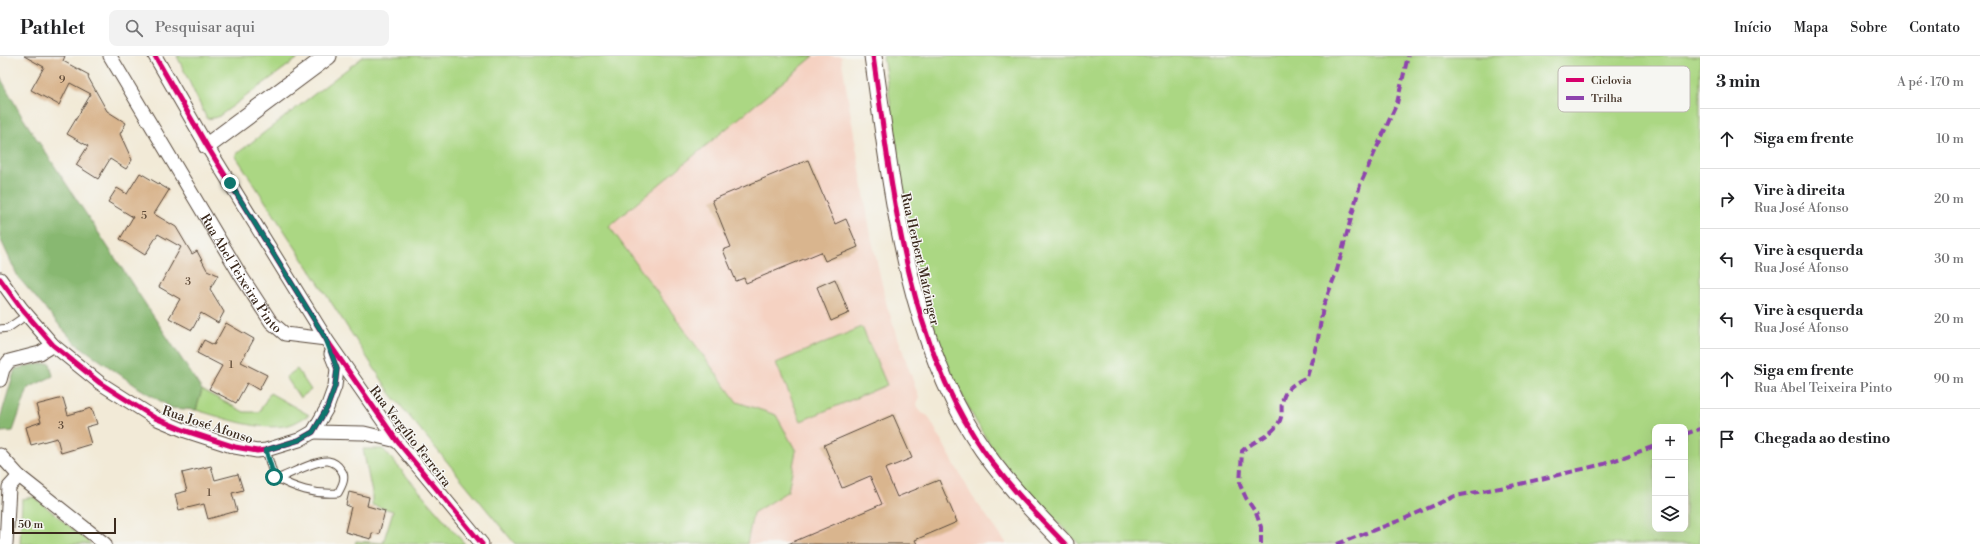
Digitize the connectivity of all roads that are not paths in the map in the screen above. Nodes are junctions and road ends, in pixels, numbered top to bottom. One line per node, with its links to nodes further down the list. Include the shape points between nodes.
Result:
1 (110, 56): 9 (street, Rua Abel Teixeira Pinto, via 271,322 286,334)
2 (155, 56): 5 (street)
3 (328, 56): 5 (street)
4 (873, 56): 23 (street, Rua Herbert Matzinger, via 897,213 912,281 928,336 952,395 973,435 998,471)
5 (207, 146): 9 (street)
6 (0, 279): 7 (street, Rua José Afonso)
7 (26, 315): 8 (lane, via 8,328); 10 (street, Rua José Afonso)
8 (0, 329)
9 (326, 339): 13 (street, via 337,369 335,386 327,408); 14 (street, Rua Vergílio Ferreira)
10 (53, 345): 11 (street, via 40,353); 15 (street, Rua José Afonso, via 100,383 154,418 235,447)
11 (5, 360): 12 (street)
12 (0, 380)
13 (313, 432): 14 (street, Rua José Afonso, via 364,433); 15 (street, Rua José Afonso, via 299,440)
14 (397, 441): 22 (street, Rua Vergílio Ferreira)
15 (266, 450): 18 (lane, via 274,477)
16 (0, 455): 17 (street)
17 (20, 476): 19 (street); 21 (street)
18 (277, 479): 18 (lane, via 322,495 338,493 343,484 343,473 337,464 329,461)
19 (4, 487): 20 (street)
20 (6, 544)
21 (105, 544)
22 (482, 544)
23 (1065, 544)

